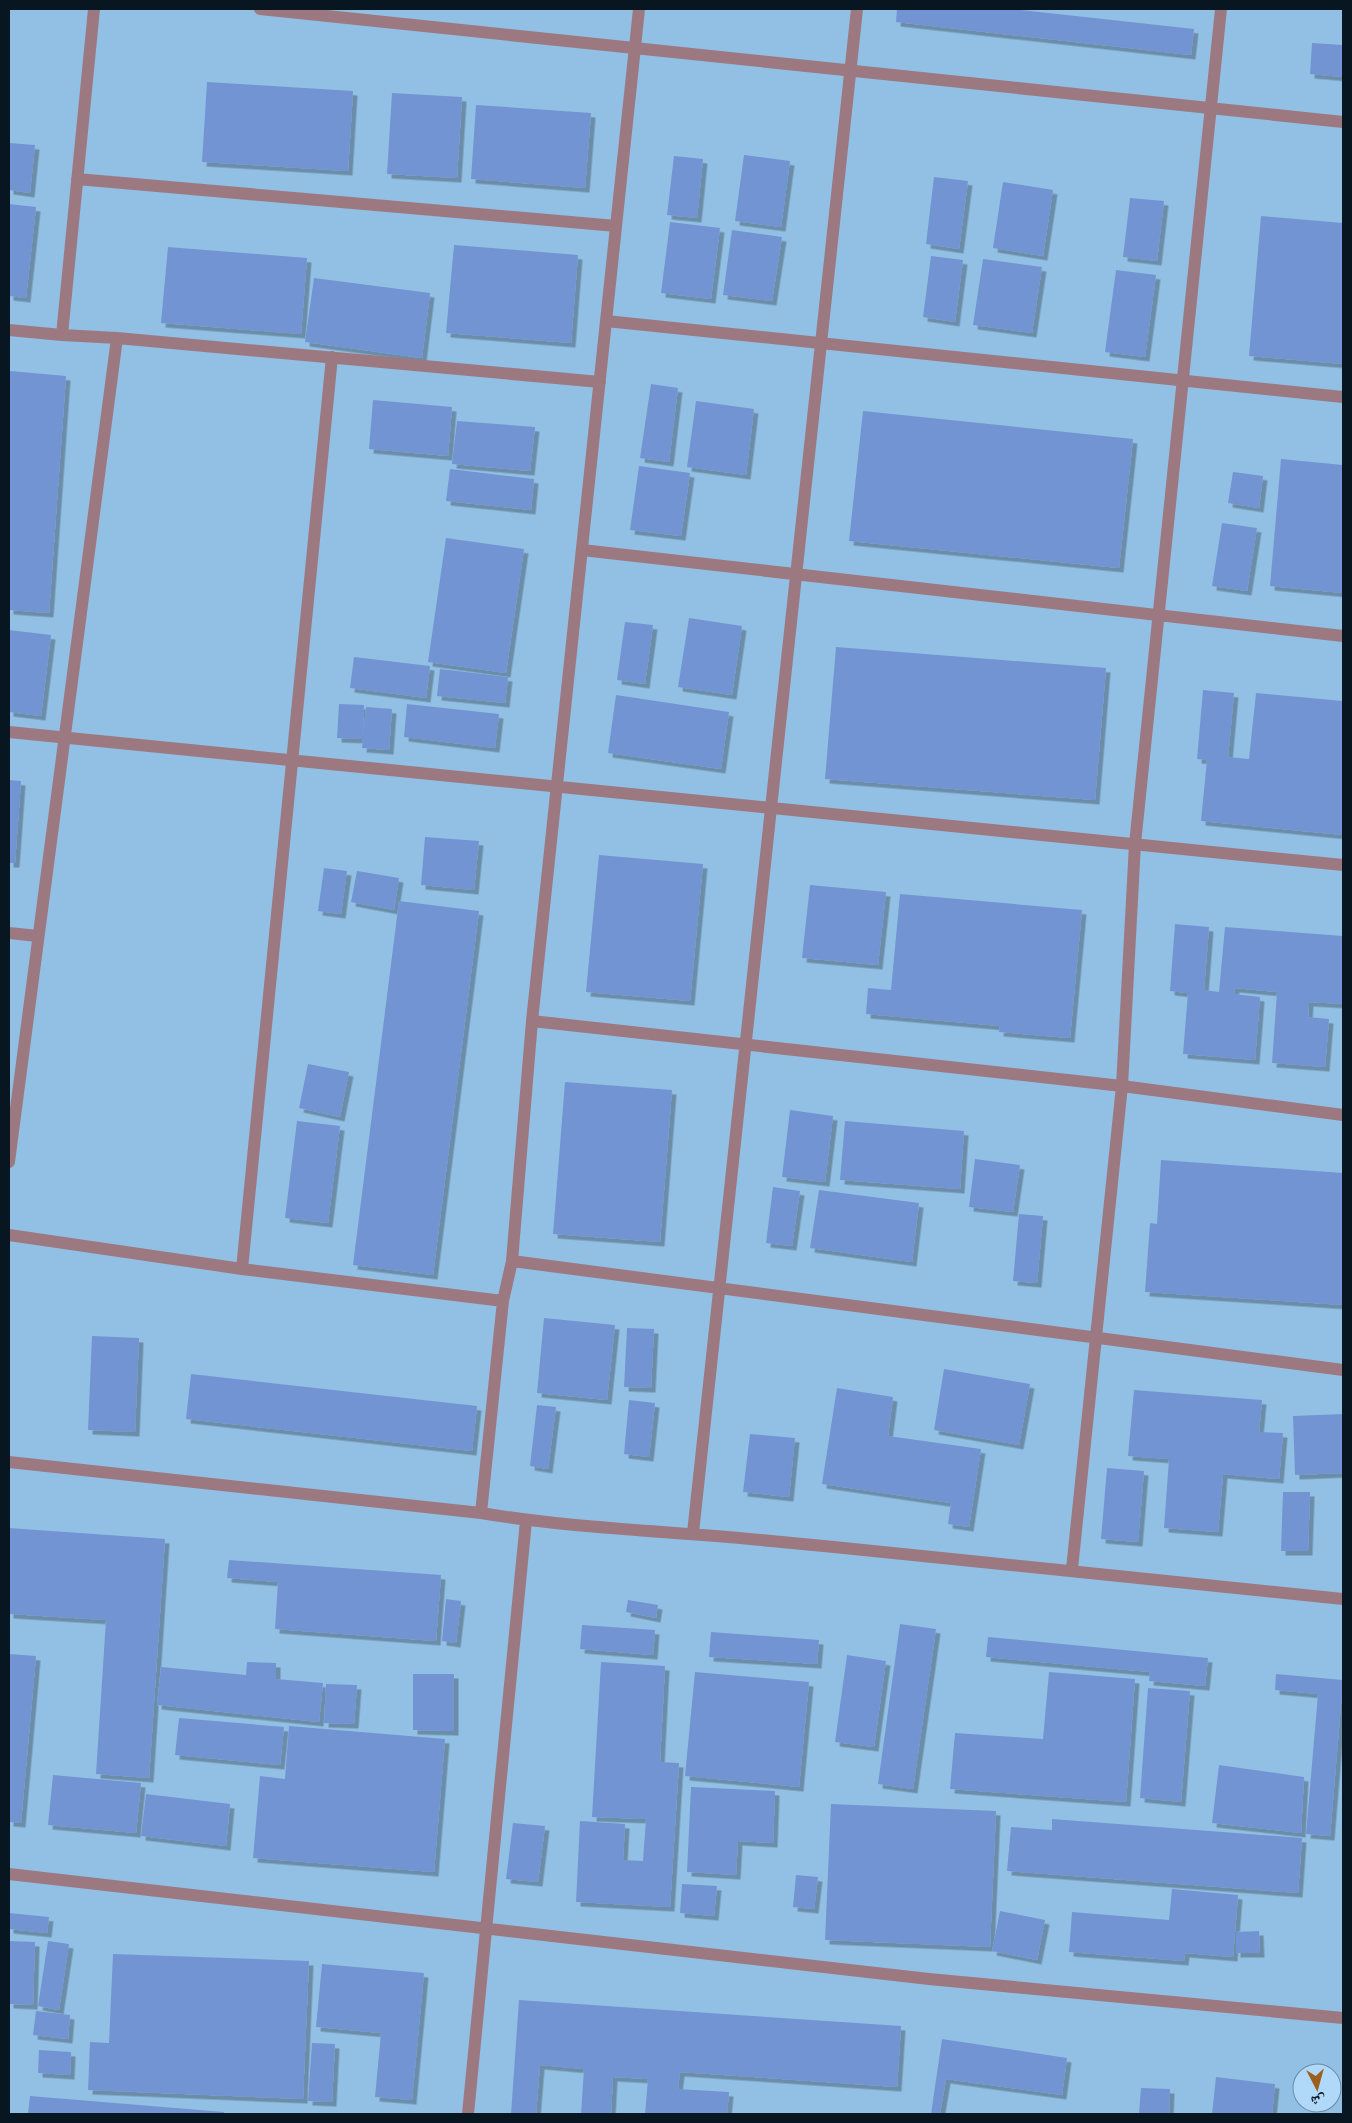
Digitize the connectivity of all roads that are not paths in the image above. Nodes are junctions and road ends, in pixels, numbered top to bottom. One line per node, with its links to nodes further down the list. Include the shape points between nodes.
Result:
1 (94, 9): 10 (street)
2 (260, 9): 6 (street)
3 (639, 9): 6 (street)
4 (857, 9): 7 (street)
5 (1222, 9): 8 (street)
6 (634, 48): 7 (street); 11 (street)
7 (850, 70): 8 (street); 16 (street)
8 (1211, 108): 9 (street); 18 (street)
9 (1343, 122)
10 (77, 179): 11 (street); 14 (street)
11 (616, 226): 12 (street)
12 (606, 321): 16 (street); 19 (street)
13 (9, 330): 14 (street)
14 (62, 335): 15 (street)
15 (117, 338): 17 (street); 26 (street)
16 (821, 343): 18 (street); 22 (street)
17 (332, 357): 19 (street); 27 (street)
18 (1183, 381): 20 (street); 23 (street)
19 (600, 382): 21 (street)
20 (1343, 397)
21 (582, 550): 22 (street); 28 (street)
22 (796, 574): 23 (street); 29 (street)
23 (1159, 615): 24 (street); 30 (street)
24 (1343, 636)
25 (9, 732): 26 (street)
26 (65, 738): 27 (street); 33 (street)
27 (292, 760): 28 (street); 41 (street)
28 (557, 786): 29 (street); 34 (street)
29 (771, 808): 30 (street); 35 (street)
30 (1135, 844): 31 (street); 36 (street)
31 (1343, 865)
32 (9, 933): 33 (street)
33 (38, 936): 38 (street)
34 (532, 1021): 35 (street); 40 (street)
35 (746, 1045): 36 (street); 42 (street)
36 (1122, 1086): 37 (street); 44 (street)
37 (1343, 1115)
38 (9, 1162)
39 (9, 1235): 41 (street)
40 (512, 1262): 42 (street); 43 (street)
41 (242, 1269): 43 (street)
42 (720, 1289): 44 (street); 49 (street)
43 (503, 1301): 47 (street)
44 (1095, 1338): 45 (street); 50 (street)
45 (1343, 1370)
46 (9, 1462): 47 (street)
47 (480, 1514): 48 (street)
48 (526, 1521): 49 (street); 53 (street)
49 (693, 1533): 50 (street)
50 (1072, 1569): 51 (street)
51 (1343, 1599)
52 (9, 1874): 53 (street)
53 (487, 1930): 54 (street, via 919,1978); 55 (street)
54 (1343, 2018)
55 (468, 2114)

